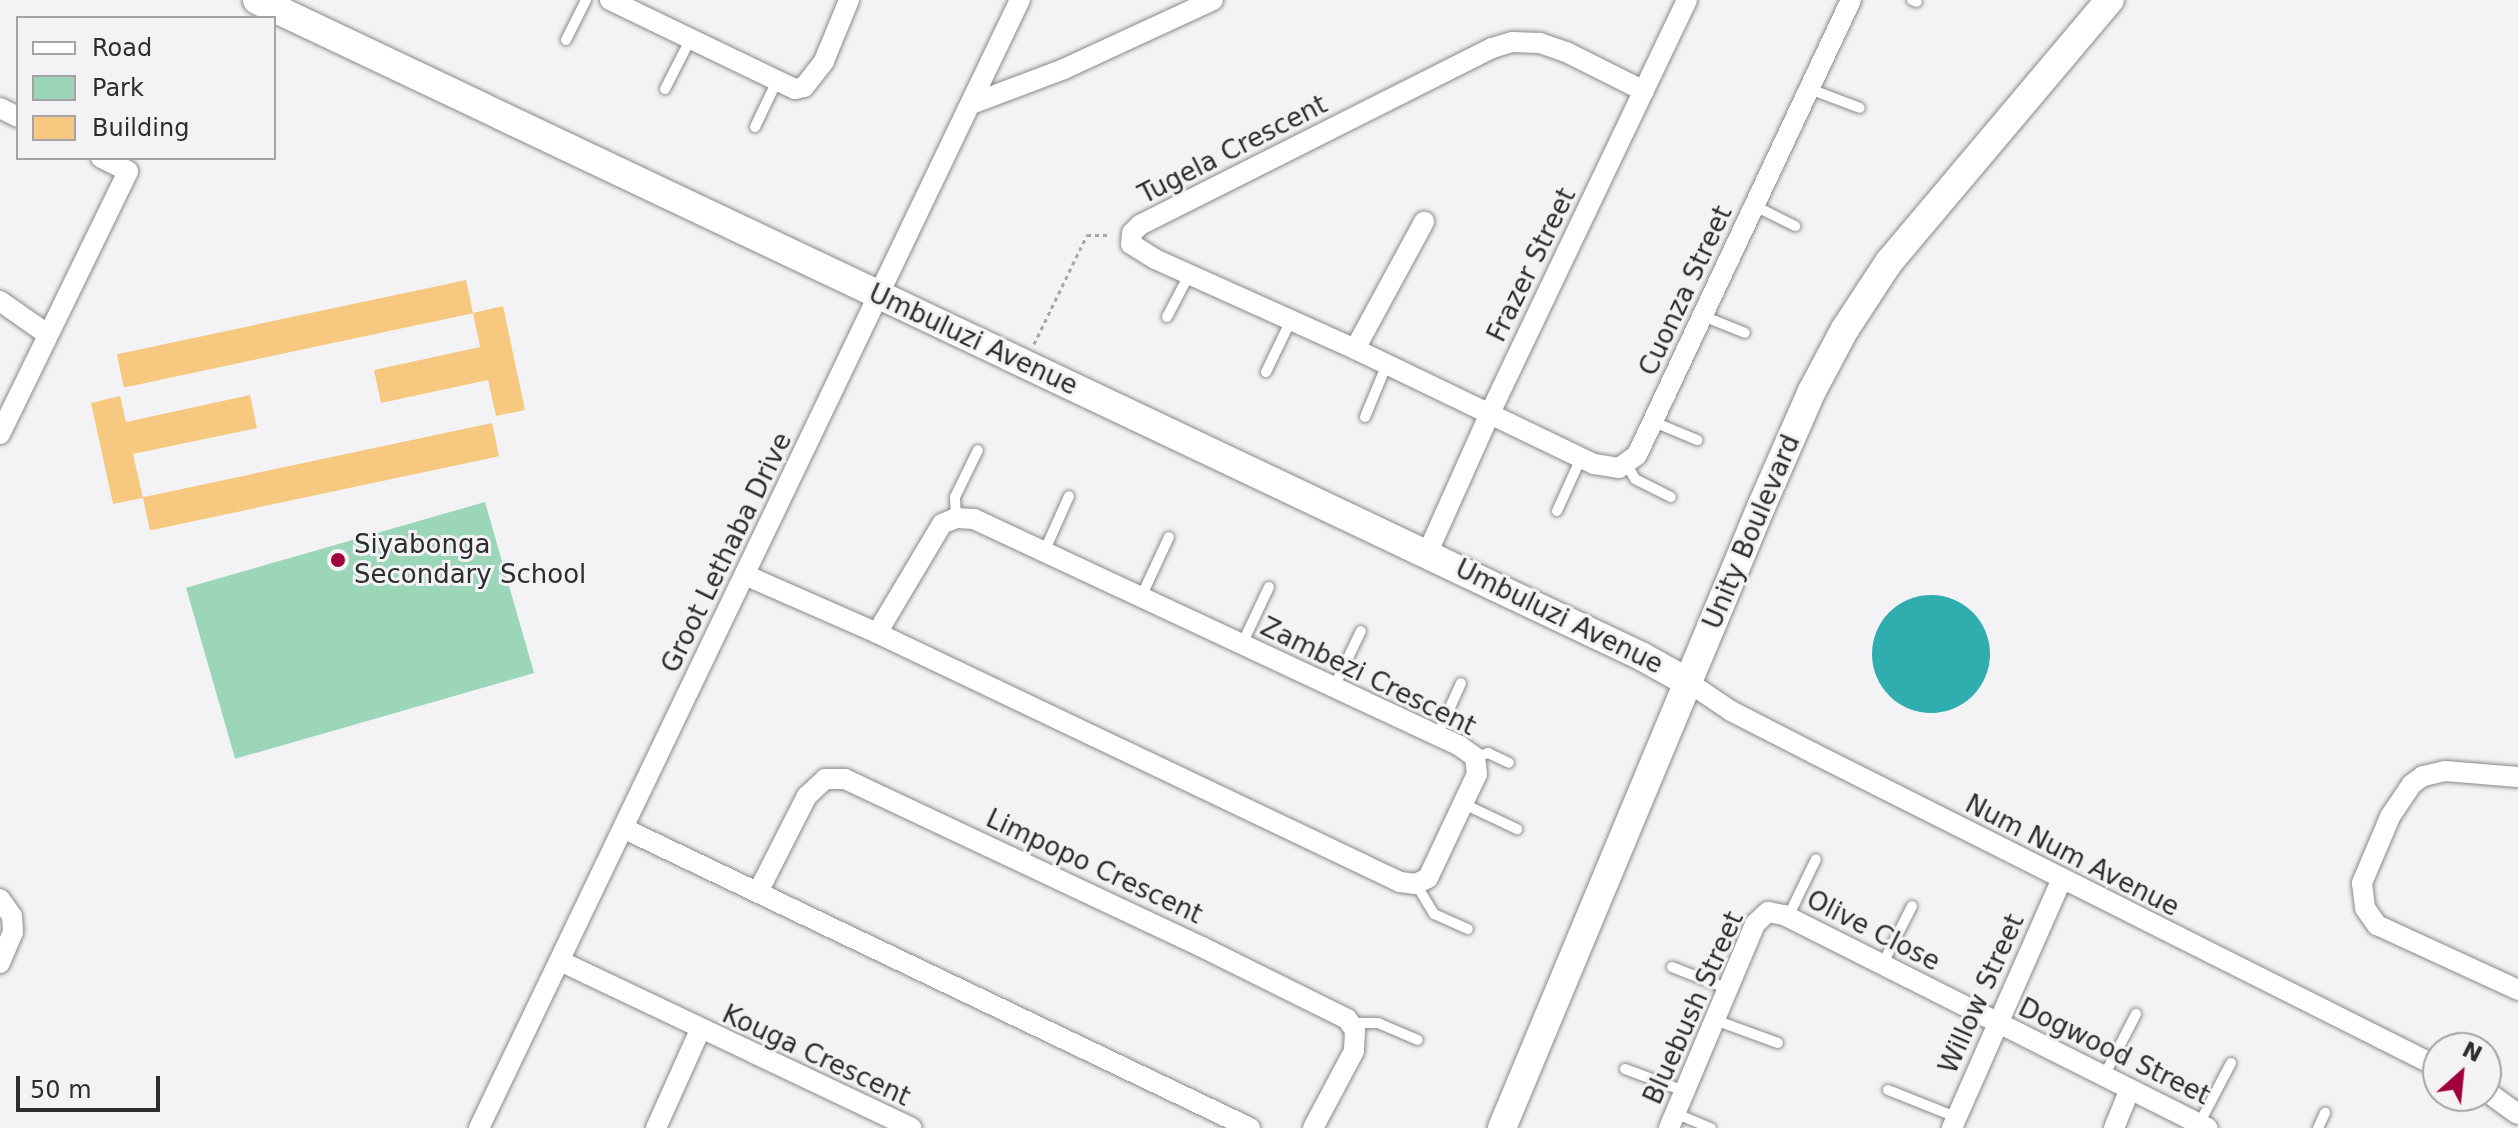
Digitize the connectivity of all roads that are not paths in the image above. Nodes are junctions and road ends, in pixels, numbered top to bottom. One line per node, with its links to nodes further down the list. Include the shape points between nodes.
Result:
1 (257, 0): 24 (street, Umbuluzi Avenue)
2 (586, 0): 10 (lane)
3 (610, 0): 11 (street)
4 (849, 0): 12 (street, via 813,78 795,89)
5 (1020, 0): 16 (street, Groot Lethaba Drive)
6 (1213, 0): 16 (street, via 1064,69)
7 (1687, 0): 15 (street, Frazer Street)
8 (1851, 0): 14 (street, Cuonza Street)
9 (2110, 0): 55 (street, Unity Boulevard, via 1937,202 1852,319 1799,420)
10 (566, 40)
11 (690, 40): 12 (street); 13 (lane)
12 (776, 83): 18 (lane)
13 (665, 89)
14 (1810, 89): 17 (lane); 20 (street, Cuonza Street)
15 (1644, 91): 23 (street, Tugela Crescent, via 1540,43 1492,48 1147,222 1131,237 1137,250); 34 (street, Frazer Street)
16 (971, 104): 24 (street, Groot Lethaba Drive)
17 (1860, 108)
18 (755, 127)
19 (105, 160): 30 (street, via 128,171)
20 (1755, 206): 22 (lane); 26 (street, Cuonza Street)
21 (1424, 222): 31 (street)
22 (1795, 226)
23 (1189, 275): 27 (lane); 28 (street, Tugela Crescent)
24 (880, 296): 48 (street, Umbuluzi Avenue); 49 (street, Groot Lethaba Drive)
25 (0, 301): 30 (street)
26 (1703, 316): 29 (lane); 36 (street, Cuonza Street)
27 (1167, 317)
28 (1291, 320): 31 (street, Tugela Crescent); 33 (lane)
29 (1745, 333)
30 (47, 334): 37 (street)
31 (1355, 349): 32 (street, Tugela Crescent)
32 (1387, 364): 34 (street, Tugela Crescent); 35 (lane)
33 (1266, 372)
34 (1490, 413): 40 (street); 48 (street, Frazer Street)
35 (1365, 417)
36 (1654, 422): 38 (lane); 41 (street, Cuonza Street)
37 (0, 434)
38 (1697, 440)
39 (978, 450): 45 (lane, via 955,497)
40 (1582, 457): 41 (street, via 1606,467); 44 (lane)
41 (1627, 465): 43 (lane, via 1635,479)
42 (1069, 496): 47 (lane)
43 (1671, 497)
44 (1557, 511)
45 (956, 518): 47 (street, Zambezi Crescent, via 974,519); 53 (street, via 942,524)
46 (1169, 537): 51 (lane)
47 (1044, 552): 51 (street, Zambezi Crescent)
48 (1427, 554): 55 (street, Umbuluzi Avenue)
49 (745, 575): 53 (street); 63 (street, Groot Lethaba Drive)
50 (1269, 587): 54 (lane)
51 (1141, 597): 54 (street, Zambezi Crescent)
52 (1361, 631): 57 (lane)
53 (877, 633): 67 (street, via 1391,878)
54 (1242, 644): 57 (street, Zambezi Crescent)
55 (1688, 682): 66 (street, Num Num Avenue, via 1731,711); 102 (street, Unity Boulevard)
56 (1461, 683): 58 (lane)
57 (1334, 687): 58 (street, Zambezi Crescent)
58 (1437, 736): 59 (street, Zambezi Crescent)
59 (1475, 757): 60 (lane, via 1488,753); 62 (street, Zambezi Crescent, via 1477,774)
60 (1509, 763)
61 (2518, 777): 78 (street, via 2445,771 2423,776 2402,797 2362,883 2370,916 2392,933)
62 (1464, 804): 64 (lane); 67 (street, Zambezi Crescent, via 1432,872)
63 (625, 829): 68 (street); 73 (street, Groot Lethaba Drive)
64 (1517, 829)
65 (1816, 859): 71 (lane)
66 (2061, 881): 82 (street, Willow Street); 86 (street, Num Num Avenue)
67 (1416, 884): 72 (lane, via 1434,914)
68 (758, 892): 81 (street, Limpopo Crescent, via 807,796 825,779 845,779); 100 (street)
69 (0, 899): 74 (street, via 12,916 13,932)
70 (1912, 906): 75 (lane)
71 (1778, 914): 75 (street, Olive Close); 77 (street, Bluebush Street, via 1755,924)
72 (1468, 929)
73 (560, 961): 83 (street, Kouga Crescent); 97 (street, Groot Lethaba Drive)
74 (0, 963)
75 (1882, 965): 82 (street, Olive Close)
76 (1672, 967): 77 (lane)
77 (1728, 989): 80 (street, Bluebush Street)
78 (2518, 990)
79 (2136, 1014): 89 (lane)
80 (1715, 1020): 85 (lane); 92 (street, Bluebush Street)
81 (1352, 1023): 84 (lane, via 1378,1023); 101 (street, via 1354,1051)
82 (1996, 1023): 89 (street, Dogwood Street); 95 (street, Willow Street)
83 (700, 1030): 98 (street, Kouga Crescent); 99 (street, Kouga Crescent)
84 (1418, 1040)
85 (1778, 1043)
86 (2422, 1059)
87 (2231, 1063): 96 (lane)
88 (1625, 1069): 92 (lane)
89 (2104, 1076): 90 (street, Dogwood Street)
90 (2130, 1089): 96 (street, Dogwood Street); 104 (street)
91 (1888, 1090): 95 (lane)
92 (1684, 1091): 94 (street, Bluebush Street)
93 (2325, 1113): 105 (lane)
94 (1672, 1120): 103 (lane)
95 (1954, 1123)
96 (2204, 1126)
97 (479, 1128)
98 (656, 1128)
99 (911, 1128)
100 (1250, 1128)
101 (1313, 1128)
102 (1502, 1128)
103 (1711, 1128)
104 (2114, 1128)
105 (2318, 1128)

